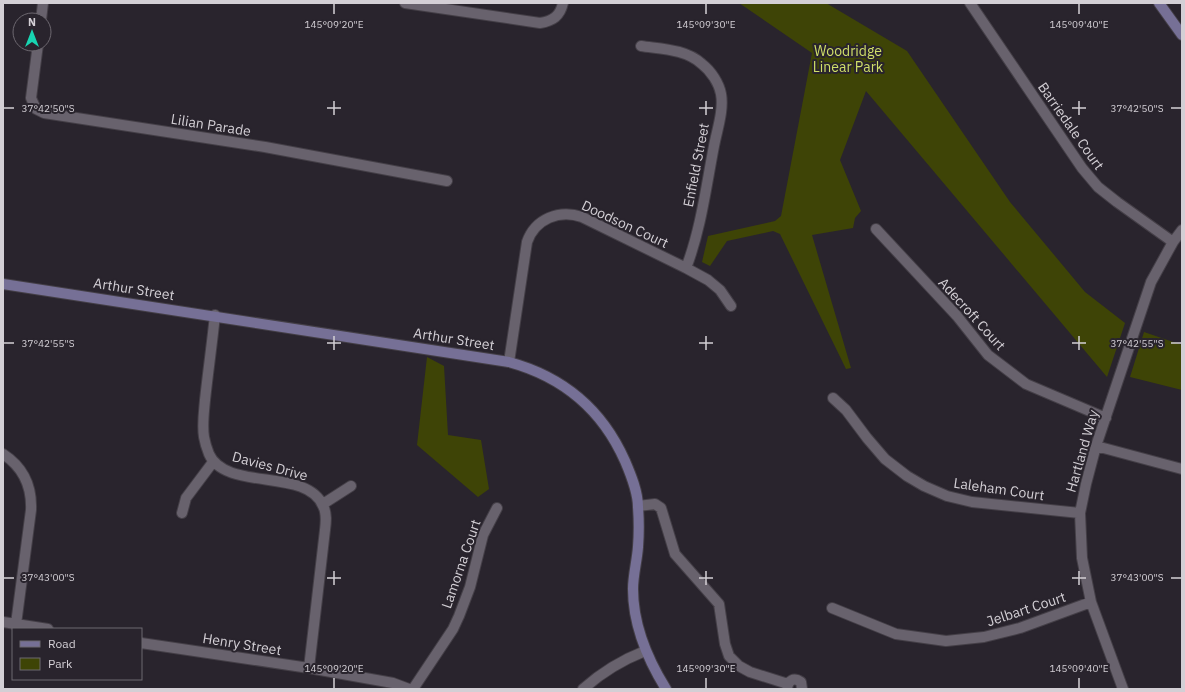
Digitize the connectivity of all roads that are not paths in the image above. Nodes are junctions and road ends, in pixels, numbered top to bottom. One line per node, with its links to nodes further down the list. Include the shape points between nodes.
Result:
1 (405, 3): 2 (street, via 540,23 556,18)
2 (562, 3)
3 (970, 3): 11 (street, Barriedale Court, via 1090,178 1117,202)
4 (1159, 3): 5 (street)
5 (1182, 36)
6 (641, 46): 12 (street, Enfield Street, via 680,52 696,59 715,79 721,94 720,117 697,233)
7 (37, 52): 8 (street, Lilian Parade, via 31,98 36,109 44,113 252,145)
8 (447, 181)
9 (876, 229): 18 (street, Adecroft Court, via 957,316 988,355 1026,384)
10 (1182, 230): 11 (street, Hartland Way)
11 (1173, 242): 18 (street, Hartland Way, via 1151,282)
12 (686, 268): 14 (street, Doodson Court, via 714,284); 16 (street, Doodson Court, via 576,215 563,214 542,221 532,231 527,242)
13 (3, 284): 15 (street, Arthur Street)
14 (731, 306)
15 (215, 316): 16 (street, Arthur Street); 21 (street, Davies Drive, via 203,427 206,445)
16 (509, 362): 25 (street, Arthur Street, via 527,367 566,387 596,414 611,432 621,451 629,469)
17 (833, 398): 28 (street, Laleham Court, via 846,410 885,459 924,486 947,496 972,502)
18 (1106, 418): 19 (street, Hartland Way)
19 (1096, 446): 22 (street); 28 (street, Hartland Way)
20 (3, 454): 32 (street, via 15,463 24,475 31,497)
21 (213, 462): 24 (street, Davies Drive, via 238,474 302,487 315,494); 27 (street, via 186,498)
22 (1182, 468)
23 (351, 486): 24 (street)
24 (323, 504): 36 (street, via 325,530)
25 (638, 506): 35 (street, Arthur Street, via 634,610); 37 (street, via 655,504 661,508 675,554 719,604 729,656 750,672)
26 (497, 508): 39 (street, Lamorna Court, via 483,535 470,587 453,629)
27 (182, 513)
28 (1080, 514): 29 (street, Hartland Way, via 1082,558)
29 (1091, 602): 30 (street, Jelbart Court, via 1020,628 984,637 946,640 896,634); 43 (street, Hartland Way)
30 (832, 608)
31 (3, 622): 32 (street)
32 (16, 624): 33 (street)
33 (42, 628)
34 (142, 643): 36 (street, Henry Street)
35 (645, 651): 40 (street, via 605,671); 41 (street, Arthur Street)
36 (309, 668): 38 (street, Henry Street, via 393,683)
37 (788, 687): 42 (street, via 794,679 801,682)
38 (409, 689)
39 (413, 689)
40 (583, 689)
41 (666, 689)
42 (802, 689)
43 (1123, 689)

